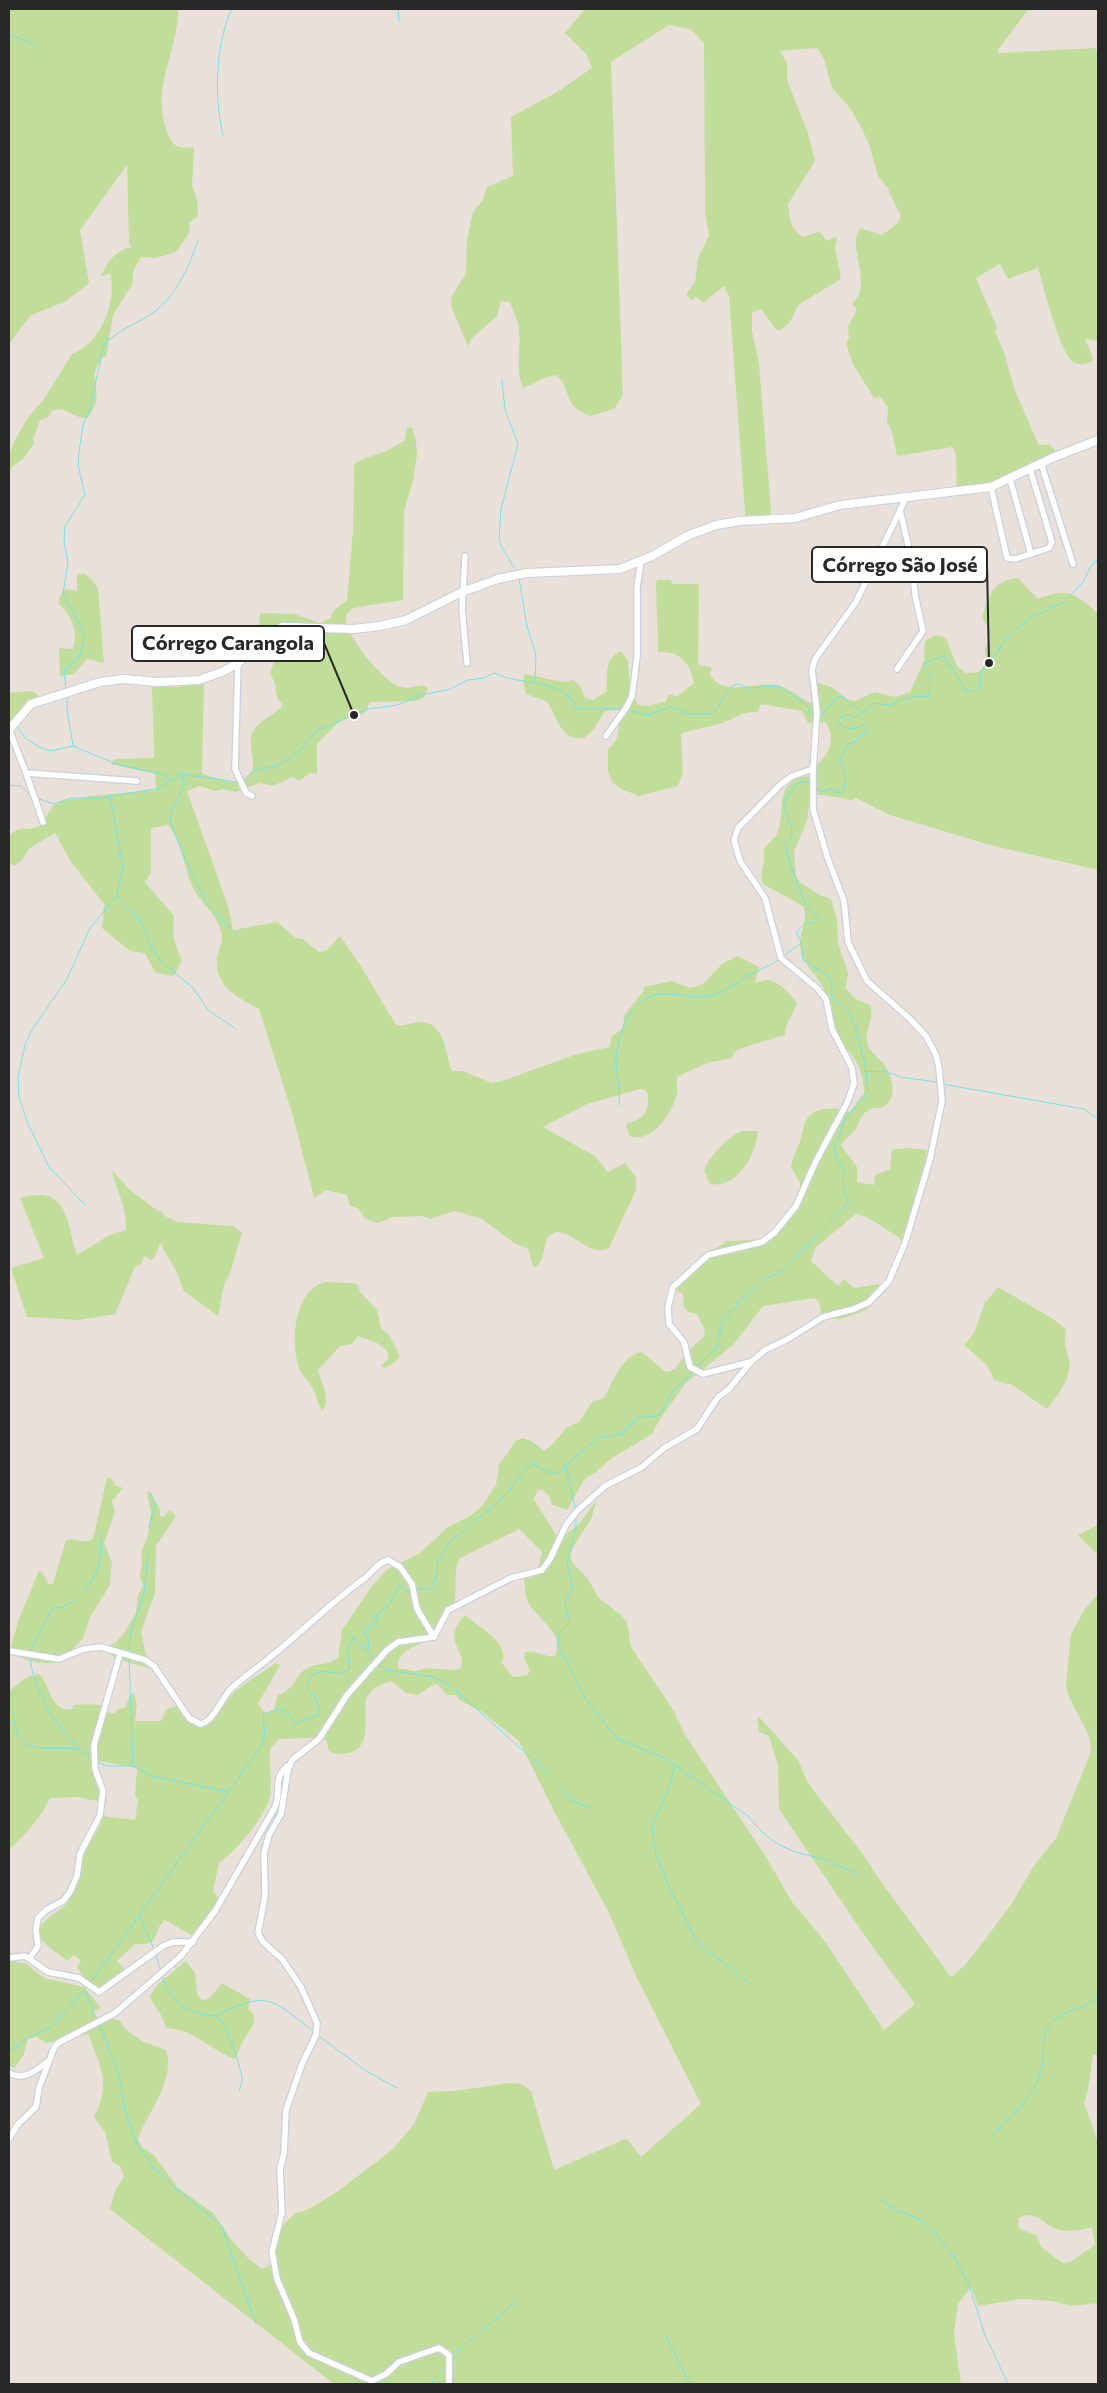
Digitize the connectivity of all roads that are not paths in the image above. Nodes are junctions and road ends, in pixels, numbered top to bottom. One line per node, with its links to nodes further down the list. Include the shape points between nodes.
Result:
1 (1098, 440): 2 (street)
2 (1041, 463): 3 (street); 11 (street)
3 (1030, 469): 4 (street); 8 (street, via 1052,544)
4 (1010, 479): 5 (street); 8 (street)
5 (991, 487): 6 (street); 8 (street, via 1007,558)
6 (906, 498): 7 (street); 10 (street, via 840,505 795,518 716,525)
7 (900, 510): 15 (street, via 923,631); 18 (street, via 856,602 815,659 812,670 817,719)
8 (1031, 554)
9 (465, 556): 12 (street)
10 (641, 560): 12 (street, via 608,571 540,572 513,576); 17 (street, via 632,696)
11 (1073, 564)
12 (462, 592): 13 (street, via 406,620 380,626 354,629 291,626 276,630); 14 (street)
13 (238, 663): 16 (street, via 199,680 157,682 124,679 100,682 31,704); 21 (street, via 235,769 246,793)
14 (467, 663)
15 (897, 669)
16 (9, 729): 19 (street)
17 (606, 736)
18 (813, 769): 23 (street, via 814,816 844,901 850,950 873,988 909,1018 929,1040 939,1068 942,1101 923,1190 889,1281 869,1302 823,1317); 23 (street, via 792,776 780,785 738,828 734,840 740,860 765,898 781,958 826,999 832,1029 852,1068 852,1090 796,1206 775,1232 762,1242 708,1255 673,1287 668,1307 669,1324 684,1342 687,1361 697,1372 704,1374)
19 (26, 773): 20 (street); 22 (street)
20 (137, 781)
21 (252, 796)
22 (43, 822)
23 (750, 1362): 24 (street, via 728,1390 718,1397 697,1429 664,1448 642,1467 605,1486 578,1511 566,1525 542,1570 511,1578 448,1610)
24 (434, 1637): 26 (street, via 417,1609 412,1586 400,1567 388,1560 379,1562 374,1570 240,1680 203,1724 189,1718 152,1664); 27 (street, via 398,1642 387,1650 346,1695 319,1739)
25 (9, 1651): 26 (street, via 59,1659 95,1647)
26 (120, 1654): 30 (street, via 94,1746 96,1774 103,1791 100,1815 80,1854 77,1876 70,1892 38,1918 38,1946)
27 (291, 1763): 28 (street, via 278,1776 275,1807 215,1911); 34 (street, via 281,1814 269,1835 264,1853 265,1896 258,1933 300,1987 316,2017 317,2031 285,2116 280,2169 282,2212 272,2252 277,2280 302,2346 309,2353 372,2381 400,2362 439,2348 449,2355)
28 (193, 1942): 30 (street, via 173,1942 163,1946 102,1992 74,1976 51,1974); 31 (street, via 121,2008 58,2043)
29 (9, 1958): 30 (street, via 23,1955)
30 (30, 1958)
31 (47, 2062): 32 (street, via 29,2075); 33 (street, via 36,2107 18,2124)
32 (9, 2074)
33 (9, 2139)
34 (449, 2384)

